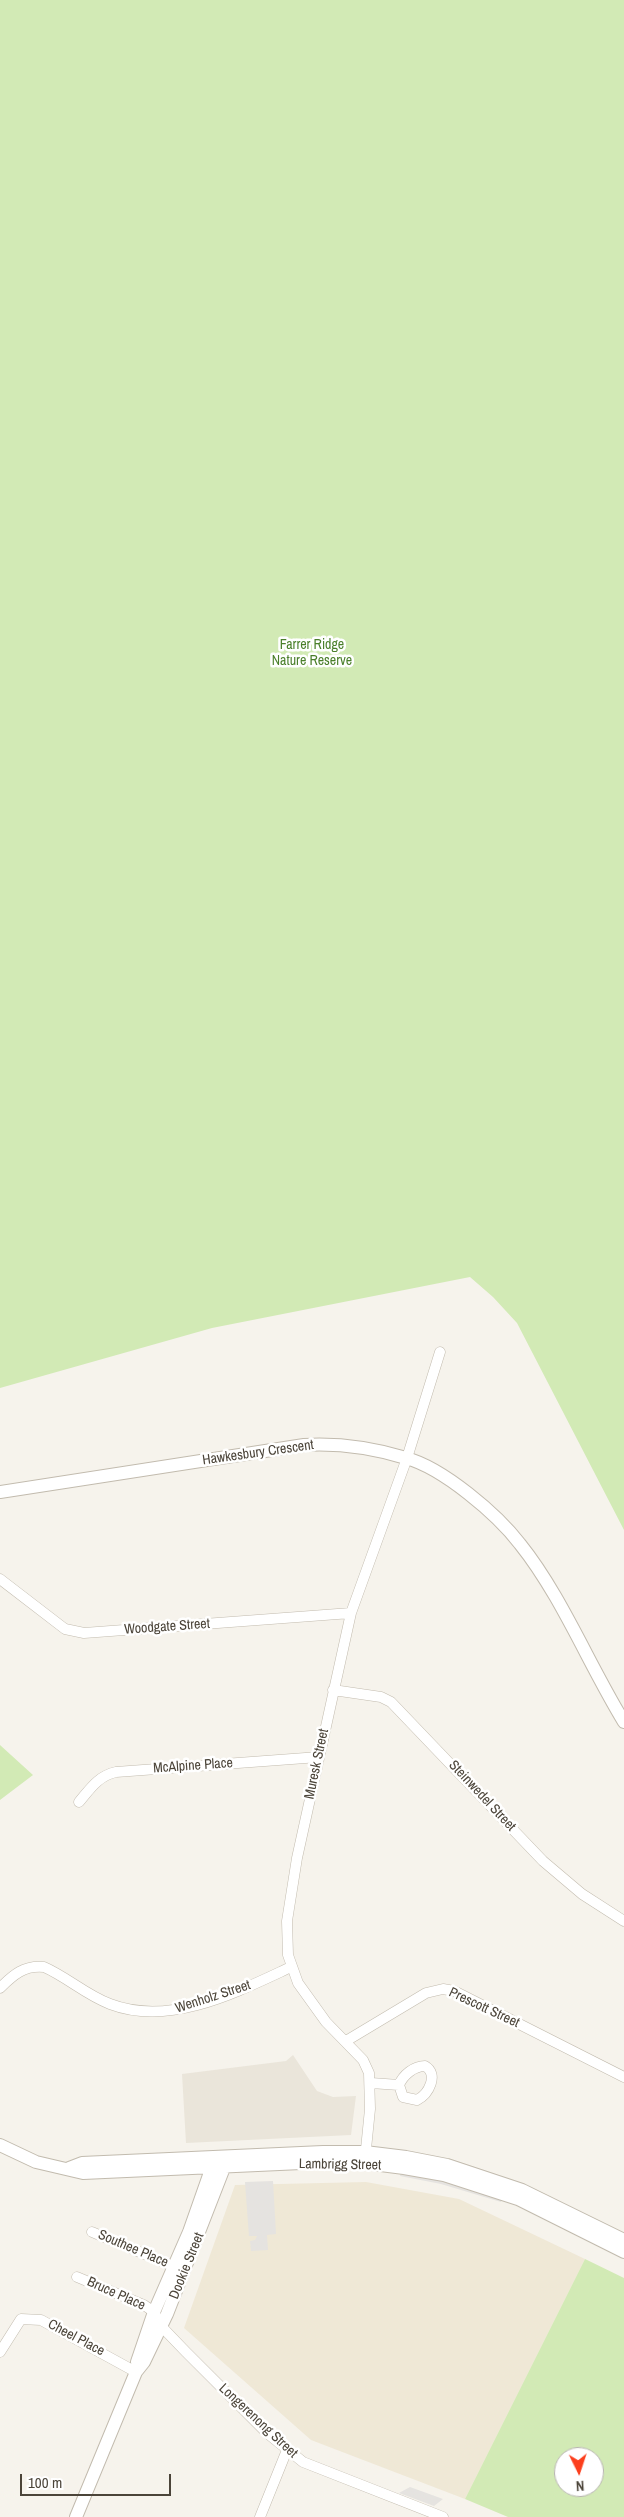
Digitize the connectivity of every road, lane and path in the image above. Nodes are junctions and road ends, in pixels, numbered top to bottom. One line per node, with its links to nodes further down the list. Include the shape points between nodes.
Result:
1 (440, 1352): 2 (street, Muresk Street)
2 (407, 1458): 3 (street, Hawkesbury Crescent, via 350,1446 304,1445); 5 (street, Muresk Street); 7 (street, Hawkesbury Crescent, via 477,1500 521,1545)
3 (0, 1492)
4 (0, 1579): 5 (street, Woodgate Street, via 65,1629 84,1633)
5 (351, 1613): 6 (street, Muresk Street)
6 (334, 1690): 8 (street, Muresk Street); 10 (street, Steinwedel Street, via 382,1697 400,1709 542,1861 582,1894)
7 (624, 1722)
8 (319, 1757): 9 (street, McAlpine Place, via 116,1772 98,1780); 11 (street, Muresk Street, via 287,1921)
9 (79, 1802)
10 (624, 1921)
11 (291, 1967): 12 (street, Wenholz Street, via 170,2012 110,2005 44,1967 34,1966 15,1973); 13 (street, Muresk Street, via 306,1997)
12 (0, 1988)
13 (346, 2041): 14 (street, Prescott Street, via 426,1993 443,1989 454,1991); 15 (street, Muresk Street, via 363,2060)
14 (624, 2077)
15 (371, 2083): 16 (street); 18 (street, Muresk Street)
16 (399, 2085)
17 (0, 2145): 20 (street, Lambrigg Street, via 36,2162 82,2173)
18 (365, 2157): 19 (street, Lambrigg Street); 22 (street, Lambrigg Street, via 446,2165 487,2176); 23 (street, Lambrigg Street, via 483,2186 518,2199)
19 (227, 2161): 20 (street, Lambrigg Street); 27 (street, Dookie Street)
20 (214, 2162): 24 (street, Dookie Street)
21 (92, 2232): 24 (street, Southee Place)
22 (624, 2240)
23 (624, 2252)
24 (175, 2267): 26 (street, Dookie Street)
25 (77, 2277): 26 (street, Bruce Place)
26 (154, 2312): 27 (street, Longerenong Street); 29 (street, Dookie Street)
27 (162, 2326): 29 (street, Dookie Street); 30 (street, Longerenong Street)
28 (0, 2352): 29 (street, Cheel Place, via 21,2319 41,2320)
29 (136, 2372): 31 (street, Dookie Street)
30 (286, 2450): 32 (street); 33 (street, Longerenong Street, via 303,2462)
31 (76, 2517)
32 (260, 2517)
33 (443, 2517)

